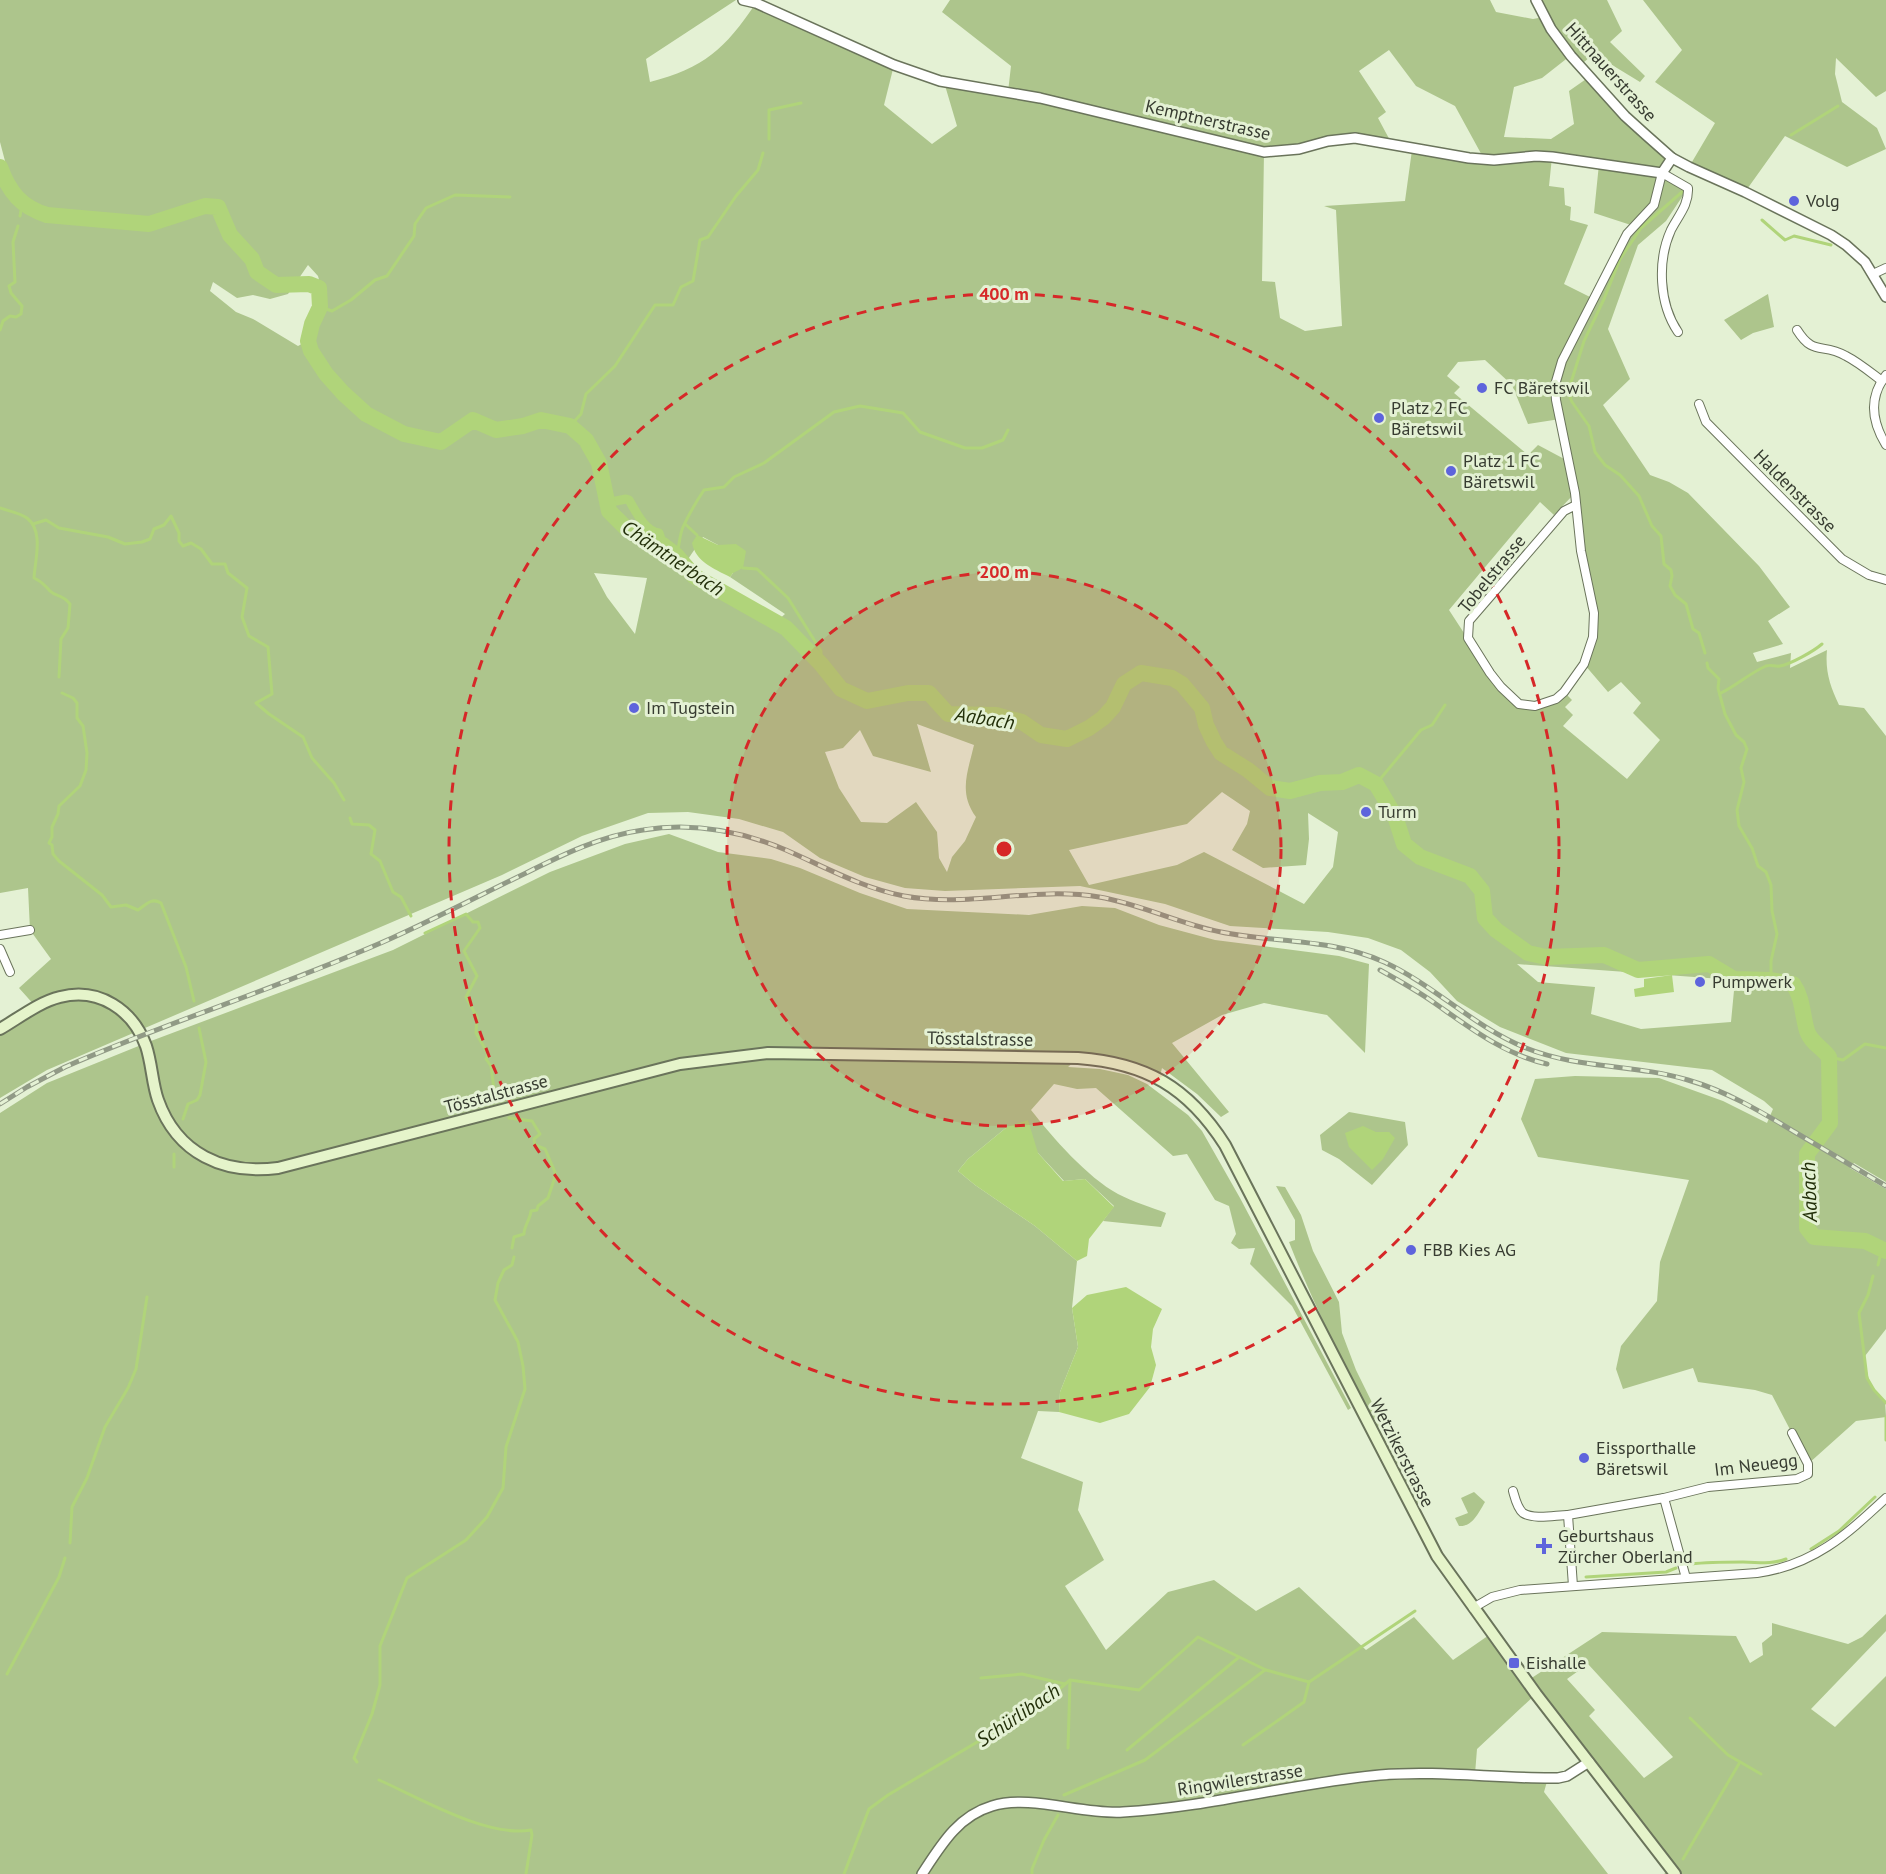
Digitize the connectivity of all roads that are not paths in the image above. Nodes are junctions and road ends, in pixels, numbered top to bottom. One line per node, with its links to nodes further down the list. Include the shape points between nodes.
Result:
1 (743, 0): 3 (street, Kemptnerstrasse)
2 (1536, 0): 4 (street, Hittnauerstrasse, via 1559,42 1579,66 1625,116)
3 (756, 1): 5 (street, Kemptnerstrasse, via 920,75 951,84 1040,98 1264,152 1355,138 1469,158 1552,157)
4 (1672, 158): 5 (street); 7 (street, Hittnauerstrasse, via 1831,235 1856,254)
5 (1662, 173): 10 (street, via 1688,188 1687,203 1668,239 1661,282 1665,304); 14 (street, Tobelstrasse, via 1654,205 1627,234 1555,385)
6 (1886, 268): 7 (street)
7 (1873, 274): 8 (street, Hittnauerstrasse)
8 (1886, 297)
9 (1797, 330): 11 (street, via 1814,348 1846,356)
10 (1678, 332)
11 (1884, 378): 13 (street, via 1874,397 1873,412)
12 (1699, 404): 15 (street, Haldenstrasse, via 1706,422 1842,560)
13 (1886, 445)
14 (1576, 505): 14 (street, Tobelstrasse, via 1564,511 1469,621 1468,638 1501,687 1519,704 1535,706 1556,699 1584,664 1593,637 1594,613)
15 (1886, 580)
16 (30, 930): 17 (street)
17 (0, 935)
18 (0, 949): 19 (street)
19 (10, 972)
20 (0, 1029): 21 (main road, Tösstalstrasse, via 64,996 91,995 113,1004 139,1031 158,1098 175,1132 204,1157 245,1170 278,1168 648,1072 722,1057 824,1053)
21 (1107, 1060): 29 (main road, Wetzikerstrasse, via 1132,1067 1180,1092 1212,1125 1427,1539)
22 (1792, 1433): 24 (street, Im Neuegg, via 1808,1464 1808,1474 1797,1479 1707,1487)
23 (1513, 1491): 26 (street, via 1524,1514)
24 (1664, 1498): 26 (street); 27 (street)
25 (1886, 1498): 27 (street, via 1846,1534 1801,1562 1757,1573)
26 (1568, 1515): 28 (street)
27 (1686, 1578): 28 (street)
28 (1573, 1586): 29 (street, via 1511,1592)
29 (1473, 1608): 30 (main road, Wetzikerstrasse)
30 (1589, 1762): 31 (street, Ringwilerstrasse, via 1558,1778 1426,1772 1152,1811 1111,1813 1040,1804 994,1805 954,1828); 32 (main road, Wetzikerstrasse)
31 (922, 1874)
32 (1675, 1874)

